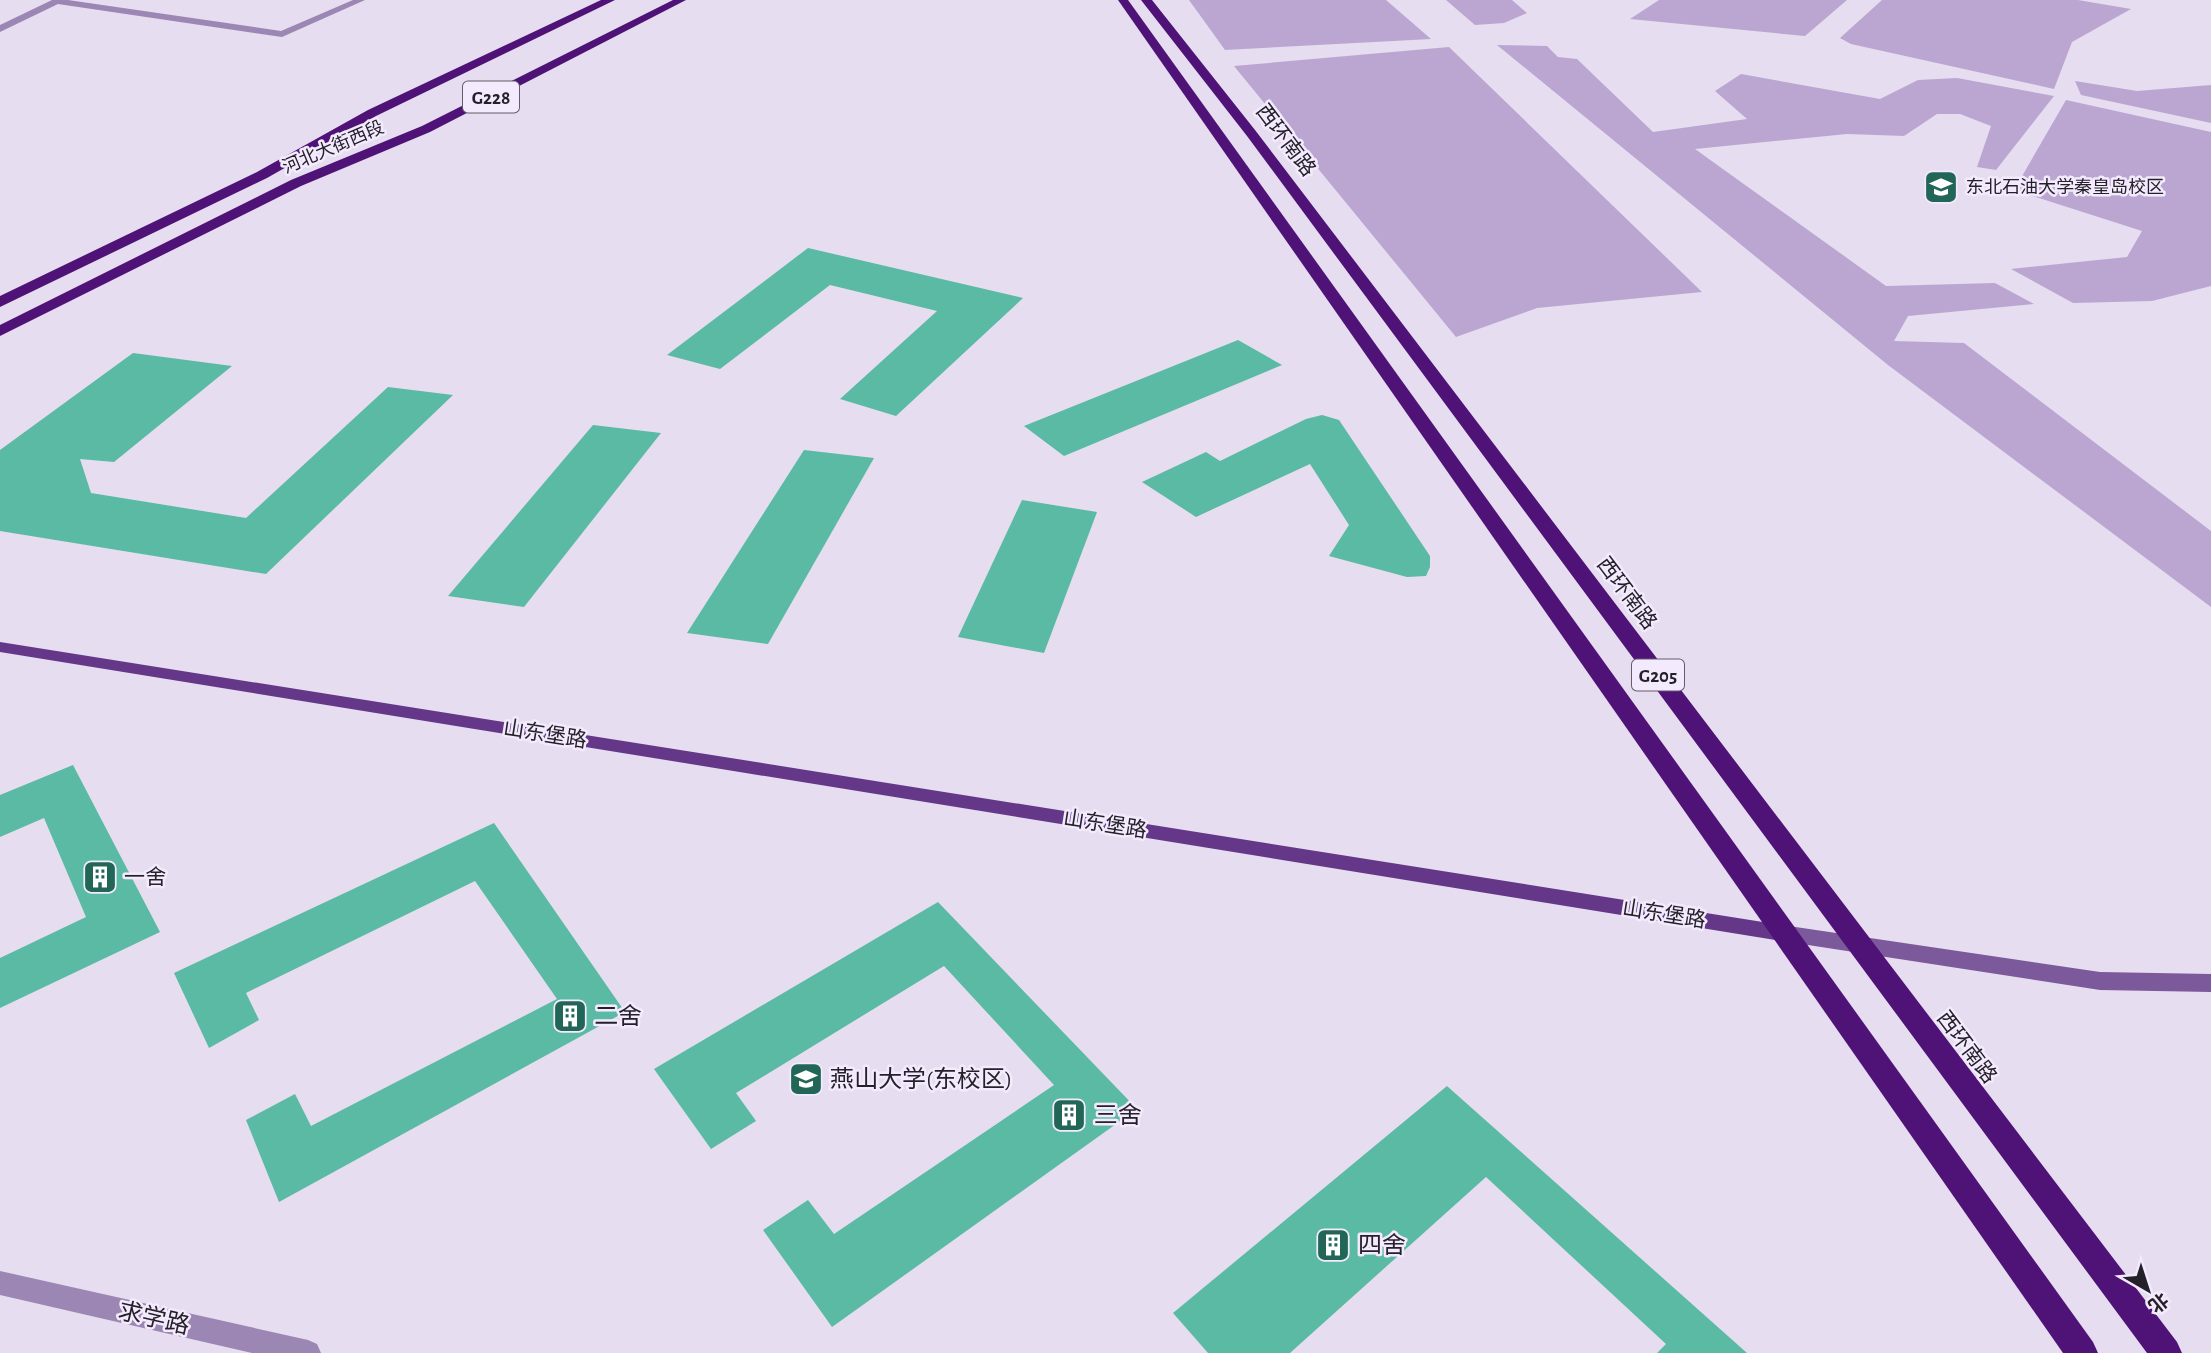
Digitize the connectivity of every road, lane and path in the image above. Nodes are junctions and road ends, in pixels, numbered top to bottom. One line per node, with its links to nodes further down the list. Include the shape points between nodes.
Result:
1 (361, 0): 6 (street, via 282,34 57,1)
2 (610, 0): 7 (highway, 河北大街西段 / G228, via 372,113 262,175)
3 (681, 0): 8 (highway, 河北大街西段 / G228, via 426,129 296,183 20,319)
4 (1123, 0): 10 (highway, G205)
5 (1146, 0): 11 (highway, 西环南路 / G205)
6 (0, 29)
7 (0, 302)
8 (0, 334)
9 (0, 647): 10 (main road, 山东堡路)
10 (1782, 933): 11 (main road, 山东堡路); 15 (highway, G205)
11 (1859, 944): 12 (main road, 山东堡路, via 2099,981); 16 (highway, 西环南路 / G205)
12 (2211, 983)
13 (0, 1283): 14 (street, 求学路)
14 (308, 1353)
15 (2082, 1353)
16 (2166, 1353)

